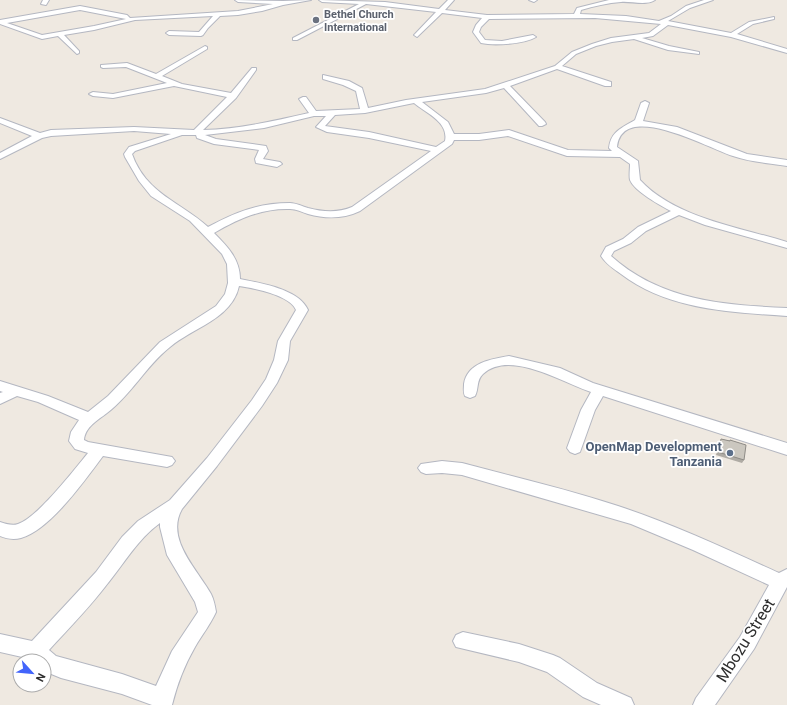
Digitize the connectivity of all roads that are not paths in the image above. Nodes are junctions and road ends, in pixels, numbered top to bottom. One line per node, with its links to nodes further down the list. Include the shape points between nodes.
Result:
1 (238, 0): 8 (street)
2 (308, 0): 8 (street)
3 (322, 0): 7 (street)
4 (451, 0): 12 (street)
5 (652, 0): 10 (street, via 622,0)
6 (710, 0): 20 (street, via 688,7 673,17)
7 (343, 1): 9 (street)
8 (283, 3): 11 (street)
9 (366, 3): 12 (street); 28 (street)
10 (592, 6): 15 (street, via 579,9); 17 (street)
11 (262, 9): 13 (street); 14 (street)
12 (440, 11): 16 (street); 24 (street)
13 (218, 14): 18 (street); 22 (street, via 201,34)
14 (256, 15)
15 (576, 16): 16 (street); 17 (street)
16 (487, 17): 26 (street, via 476,32 483,42 506,43)
17 (620, 17): 20 (street)
18 (135, 18): 21 (street, via 80,8); 23 (street)
19 (772, 18): 25 (street, via 751,22)
20 (660, 20): 25 (street); 27 (street, via 651,34)
21 (0, 22): 23 (street, via 39,37)
22 (169, 33)
23 (60, 35): 33 (street)
24 (417, 35)
25 (732, 35): 30 (street)
26 (533, 37)
27 (635, 38): 34 (street); 36 (street, via 611,40 581,50)
28 (295, 39)
29 (780, 42): 30 (street)
30 (767, 44): 32 (street)
31 (205, 48): 38 (street)
32 (787, 51)
33 (77, 52)
34 (697, 53)
35 (103, 66): 38 (street, via 127,65)
36 (557, 67): 41 (street); 42 (street)
37 (254, 69): 44 (street)
38 (157, 76): 40 (street)
39 (326, 77): 48 (street, via 359,90)
40 (174, 84): 43 (street, via 113,96); 44 (street)
41 (505, 84): 46 (street, via 486,90); 53 (street)
42 (608, 84)
43 (93, 94)
44 (233, 96): 55 (street, via 198,130)
45 (303, 99): 50 (street)
46 (416, 101): 48 (street); 57 (street, via 443,121 451,131)
47 (645, 103): 52 (street)
48 (365, 111): 49 (street)
49 (334, 113): 50 (street); 58 (street, via 320,127)
50 (314, 114): 55 (street, via 264,126)
51 (0, 120): 56 (street)
52 (637, 123): 59 (street, via 624,128 616,138 613,148); 61 (street, via 674,129 746,157)
53 (542, 124)
54 (184, 133): 55 (street); 56 (street, via 120,129); 64 (street, via 132,150 128,154 147,186 160,198 189,215)
55 (198, 133): 62 (street, via 214,141 263,148 265,149 259,161)
56 (39, 136): 60 (street)
57 (451, 137): 58 (street, via 449,142); 59 (street, via 509,133 567,153)
58 (438, 150): 64 (street, via 347,213 325,214 287,206 255,210 236,216)
59 (621, 154): 63 (street, via 635,163 635,180 640,186)
60 (0, 156)
61 (787, 163)
62 (277, 164)
63 (679, 211): 65 (street, via 701,221); 67 (street, via 642,229 610,250 606,256 641,283 686,301 722,308)
64 (207, 232): 66 (street, via 232,263)
65 (787, 245)
66 (233, 282): 73 (street, via 231,293 221,307 160,348 117,395); 79 (street, via 250,284 290,298 300,305 302,310 284,341 281,360 272,380 212,462)
67 (787, 312)
68 (0, 386): 70 (street)
69 (600, 389): 71 (street, via 555,371 510,360 490,364 479,370 472,378); 74 (street, via 581,426); 76 (street)
70 (16, 391): 72 (street); 73 (street, via 43,399)
71 (470, 393)
72 (0, 399)
73 (90, 419): 75 (street, via 77,436 77,441 81,446)
74 (575, 448)
75 (100, 450): 77 (street); 80 (street, via 34,524 12,533)
76 (787, 450)
77 (167, 461)
78 (426, 468): 81 (street, via 462,469 616,512)
79 (176, 504): 84 (street, via 144,526 128,542 102,578); 85 (street, via 168,527 176,555 204,600 207,612 179,658 167,684)
80 (0, 529)
81 (784, 579): 87 (street, Mbozu Street, via 747,643)
82 (463, 641): 86 (street, via 519,653 553,665 590,690)
83 (0, 644): 84 (street)
84 (36, 651): 85 (street, via 49,664 122,684)
85 (163, 702)
86 (624, 705)
87 (703, 705)

